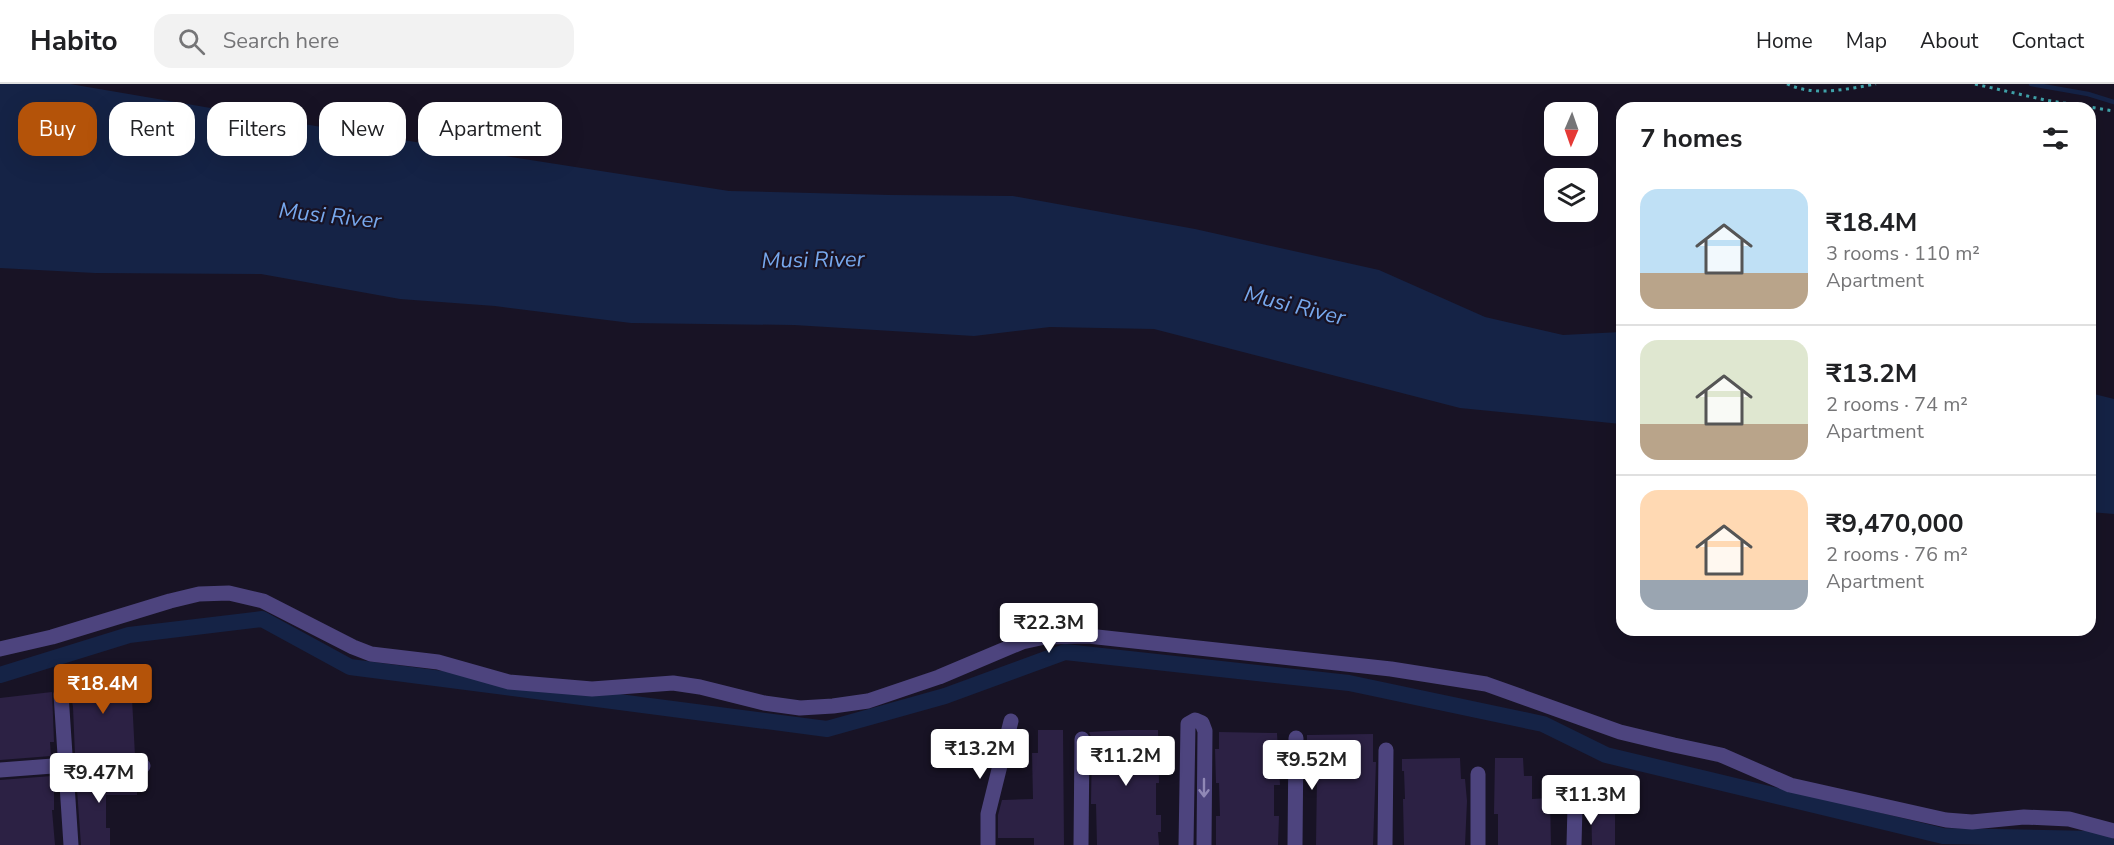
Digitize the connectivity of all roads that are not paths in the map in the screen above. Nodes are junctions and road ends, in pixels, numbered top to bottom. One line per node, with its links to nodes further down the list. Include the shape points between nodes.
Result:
1 (0, 649): 12 (street, via 170,601 199,594 229,593 263,601 371,654 438,662 510,682 592,689 673,683 800,708 868,701 1022,642 1088,636 1391,669 1486,684 1620,732 1721,755 1790,785 1946,820 2070,819)
2 (61, 694): 7 (street)
3 (1011, 721): 14 (street, via 988,814)
4 (1296, 738): 18 (street)
5 (1082, 739): 15 (street)
6 (1386, 750): 19 (street)
7 (66, 765): 8 (street); 9 (street); 13 (street)
8 (143, 766)
9 (0, 770)
10 (1478, 774): 20 (street)
11 (1575, 806): 21 (street)
12 (2114, 831)
13 (71, 845)
14 (988, 845)
15 (1081, 845)
16 (1186, 845): 17 (street, one-way to 17, via 1188,724 1195,720 1202,723 1205,731)
17 (1204, 845)
18 (1295, 845)
19 (1385, 845)
20 (1478, 845)
21 (1574, 845)

